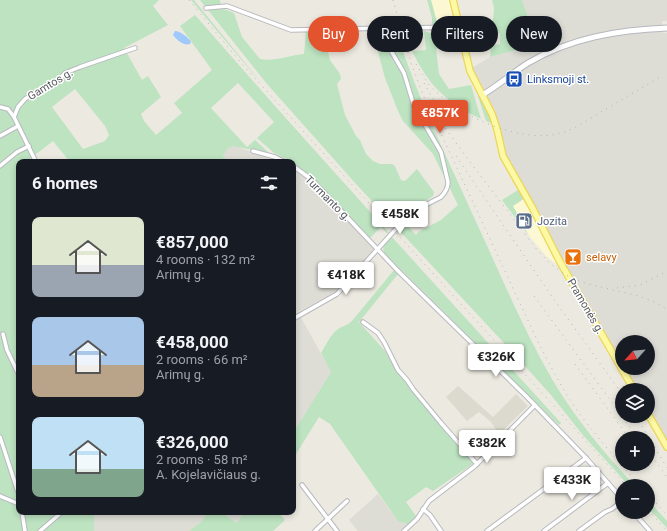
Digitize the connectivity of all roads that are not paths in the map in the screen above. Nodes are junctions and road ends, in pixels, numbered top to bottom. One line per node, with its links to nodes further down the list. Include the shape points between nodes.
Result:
1 (453, 0): 3 (main road, Pramonės g.)
2 (206, 8): 4 (street, via 227,6 291,30)
3 (457, 16)
4 (367, 28)
5 (665, 28): 9 (main road, via 602,35 561,47 527,64)
6 (134, 48): 11 (street, Gamtos g., via 65,73 57,82 21,102)
7 (392, 52): 20 (street, via 404,73 414,106 441,152 448,186 444,194 414,211)
8 (466, 52): 9 (main road, Pramonės g., via 470,72)
9 (482, 95): 25 (main road, Pramonės g., via 496,125 503,156)
10 (0, 107): 11 (street, via 8,109)
11 (14, 116): 12 (street)
12 (18, 126): 13 (street); 14 (street)
13 (0, 136)
14 (29, 146): 16 (street); 18 (street)
15 (253, 151): 17 (street)
16 (35, 159)
17 (279, 159)
18 (0, 166)
19 (296, 168): 20 (street, Turmanto g., via 311,179)
20 (378, 250): 21 (street, via 337,294); 26 (street, Turmanto g.)
21 (296, 317)
22 (363, 322): 31 (street, via 378,333 398,370)
23 (4, 334): 24 (street, via 7,350)
24 (16, 369)
25 (630, 383)
26 (535, 405): 30 (street, Turmanto g.); 31 (street)
27 (653, 423): 29 (main road)
28 (0, 437): 34 (street)
29 (667, 447)
30 (586, 458): 32 (street, Turmanto g.); 52 (street)
31 (477, 464): 40 (street, via 429,501)
32 (608, 483): 35 (street, Turmanto g.); 53 (street)
33 (302, 485): 43 (street)
34 (16, 486)
35 (615, 492)
36 (0, 496): 38 (street)
37 (347, 501): 43 (street)
38 (16, 503)
39 (615, 507): 54 (street)
40 (424, 509): 50 (street); 51 (street)
41 (22, 515): 46 (street)
42 (59, 515): 47 (street)
43 (328, 519): 48 (street); 49 (street)
44 (638, 519): 45 (street)
45 (647, 530)
46 (25, 531)
47 (40, 531)
48 (315, 531)
49 (337, 531)
50 (404, 531)
51 (441, 531)
52 (487, 531)
53 (544, 531)
54 (579, 531)

